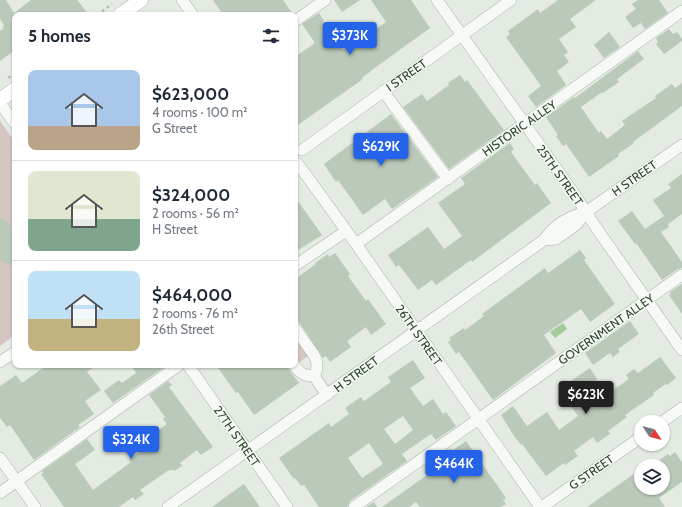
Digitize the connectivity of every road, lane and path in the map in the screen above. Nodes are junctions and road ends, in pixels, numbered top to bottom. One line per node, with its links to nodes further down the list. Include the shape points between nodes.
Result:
1 (141, 0): 6 (main road)
2 (182, 0): 8 (street)
3 (325, 0): 9 (street)
4 (437, 0): 10 (street, 25TH STREET)
5 (511, 0): 10 (street, I STREET)
6 (116, 9)
7 (682, 11): 15 (street, HISTORIC ALLEY)
8 (191, 12)
9 (298, 19)
10 (461, 35): 12 (street, I STREET); 15 (street, 25TH STREET)
11 (12, 91): 13 (main road)
12 (383, 91): 17 (street, I STREET); 20 (street)
13 (0, 101): 14 (street)
14 (12, 119)
15 (525, 124): 20 (street, HISTORIC ALLEY); 21 (street, 25TH STREET)
16 (682, 145): 21 (street, H STREET)
17 (298, 147): 18 (street, via 302,159)
18 (298, 163)
19 (298, 168): 22 (street, 26TH STREET)
20 (448, 179): 23 (street, HISTORIC ALLEY)
21 (586, 212): 26 (street, 25TH STREET); 27 (street, H STREET, via 570,217 551,231 544,240)
22 (346, 231): 23 (street, 26TH STREET); 24 (street)
23 (356, 244): 27 (street, 26TH STREET)
24 (298, 264)
25 (682, 275): 26 (street, GOVERNMENT ALLEY)
26 (646, 301): 29 (street, 25TH STREET); 39 (street, GOVERNMENT ALLEY)
27 (416, 331): 36 (street, H STREET); 39 (street, 26TH STREET)
28 (298, 332): 35 (street, via 316,359)
29 (682, 350)
30 (12, 354): 31 (street)
31 (0, 362)
32 (175, 368): 43 (street)
33 (190, 368): 41 (street, 27TH STREET)
34 (297, 368): 35 (street, via 302,374)
35 (314, 376): 36 (street)
36 (327, 395): 41 (street, H STREET)
37 (682, 408): 38 (street)
38 (670, 416)
39 (478, 419): 48 (street, GOVERNMENT ALLEY); 49 (street, 26TH STREET)
40 (634, 442): 49 (street, G STREET)
41 (248, 451): 46 (street, H STREET); 47 (street, 27TH STREET)
42 (0, 458): 43 (street)
43 (17, 481): 44 (street); 45 (street)
44 (0, 493)
45 (35, 507)
46 (168, 507)
47 (287, 507)
48 (354, 507)
49 (541, 507)

